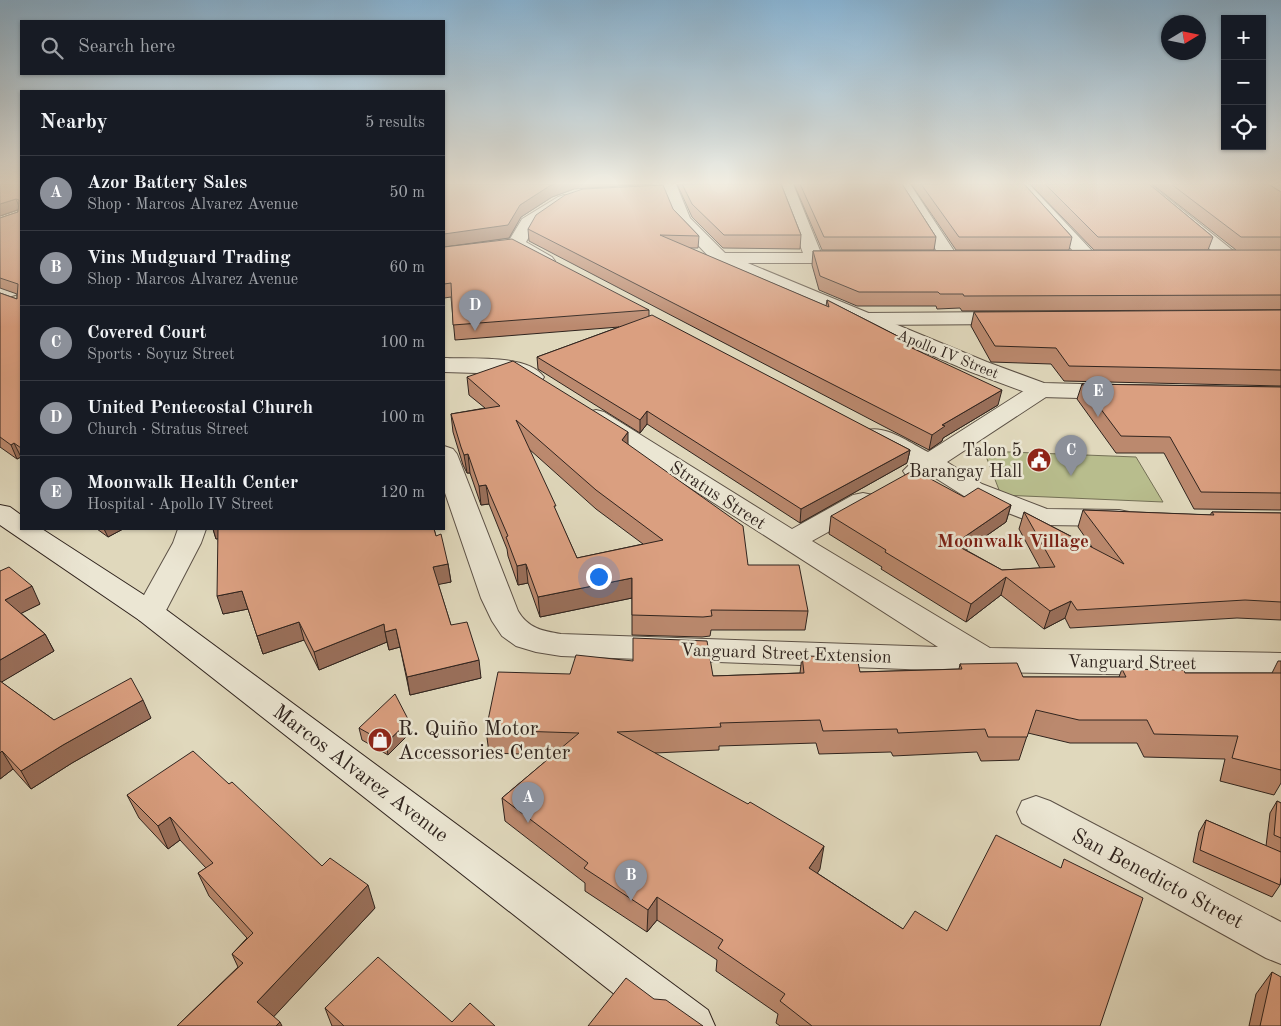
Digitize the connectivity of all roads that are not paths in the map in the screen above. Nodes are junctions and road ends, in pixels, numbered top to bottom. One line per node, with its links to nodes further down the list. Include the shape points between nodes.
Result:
1 (520, 232): 17 (street, via 507,245)
2 (694, 232): 14 (street, Apollo IV Street)
3 (804, 232): 15 (street)
4 (933, 232): 8 (street)
5 (1065, 232): 11 (street)
6 (1205, 232): 13 (street, via 1239,257)
7 (930, 257): 8 (street)
8 (949, 257): 9 (street)
9 (969, 257)
10 (1068, 257): 11 (street)
11 (1088, 257): 12 (street)
12 (1107, 257)
13 (1202, 257)
14 (720, 258): 15 (street); 22 (street, Apollo IV Street)
15 (814, 258): 16 (street)
16 (872, 258)
17 (560, 268)
18 (20, 286): 19 (street)
19 (0, 294): 20 (street)
20 (20, 304)
21 (1027, 318): 22 (street)
22 (865, 319): 25 (street, Apollo IV Street, via 979,368)
23 (445, 365): 24 (street, via 516,368)
24 (553, 389)
25 (1041, 390): 26 (street, Apollo IV Street); 30 (street)
26 (1137, 392)
27 (577, 405): 36 (street, Stratus Street)
28 (859, 426): 30 (street)
29 (445, 457): 38 (street, Vanguard Street Extension, via 505,618 518,634 534,642)
30 (930, 463): 32 (street, via 973,490 1044,517); 36 (street)
31 (0, 513): 33 (street, Marcos Alvarez Avenue)
32 (1143, 518)
33 (20, 527)
34 (25, 530): 37 (street, Marcos Alvarez Avenue)
35 (192, 530): 37 (street)
36 (790, 542): 38 (street, Stratus Street)
37 (150, 613): 42 (street, Marcos Alvarez Avenue)
38 (983, 660): 39 (street, Vanguard Street)
39 (1281, 665)
40 (1036, 812): 41 (street, San Benedicto Street)
41 (1281, 944)
42 (692, 1026)

